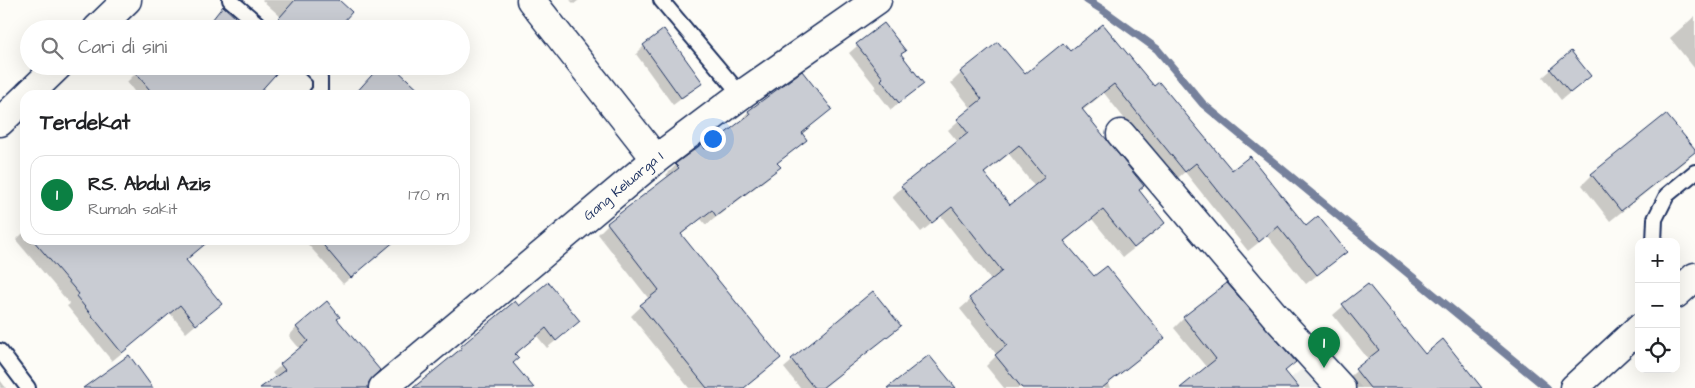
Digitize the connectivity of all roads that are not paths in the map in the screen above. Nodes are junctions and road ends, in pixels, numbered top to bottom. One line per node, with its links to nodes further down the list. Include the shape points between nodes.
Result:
1 (126, 0): 6 (street)
2 (230, 0): 7 (lane)
3 (532, 0): 16 (street)
4 (661, 0): 12 (lane)
5 (877, 0): 12 (street, Gang Keluarga I)
6 (106, 20)
7 (253, 20)
8 (49, 75): 10 (street)
9 (317, 75): 11 (lane)
10 (33, 90)
11 (320, 90)
12 (741, 95): 16 (street, Gang Keluarga I)
13 (20, 103): 14 (street)
14 (0, 122)
15 (1121, 134): 26 (street)
16 (656, 160): 25 (street, Gang Keluarga I)
17 (1695, 172): 18 (lane, via 1667,195 1655,218)
18 (1654, 238)
19 (1695, 277): 20 (street)
20 (1680, 290)
21 (1635, 332): 23 (street)
22 (0, 351): 24 (lane)
23 (1575, 387)
24 (28, 388)
25 (383, 388)
26 (1340, 388)

